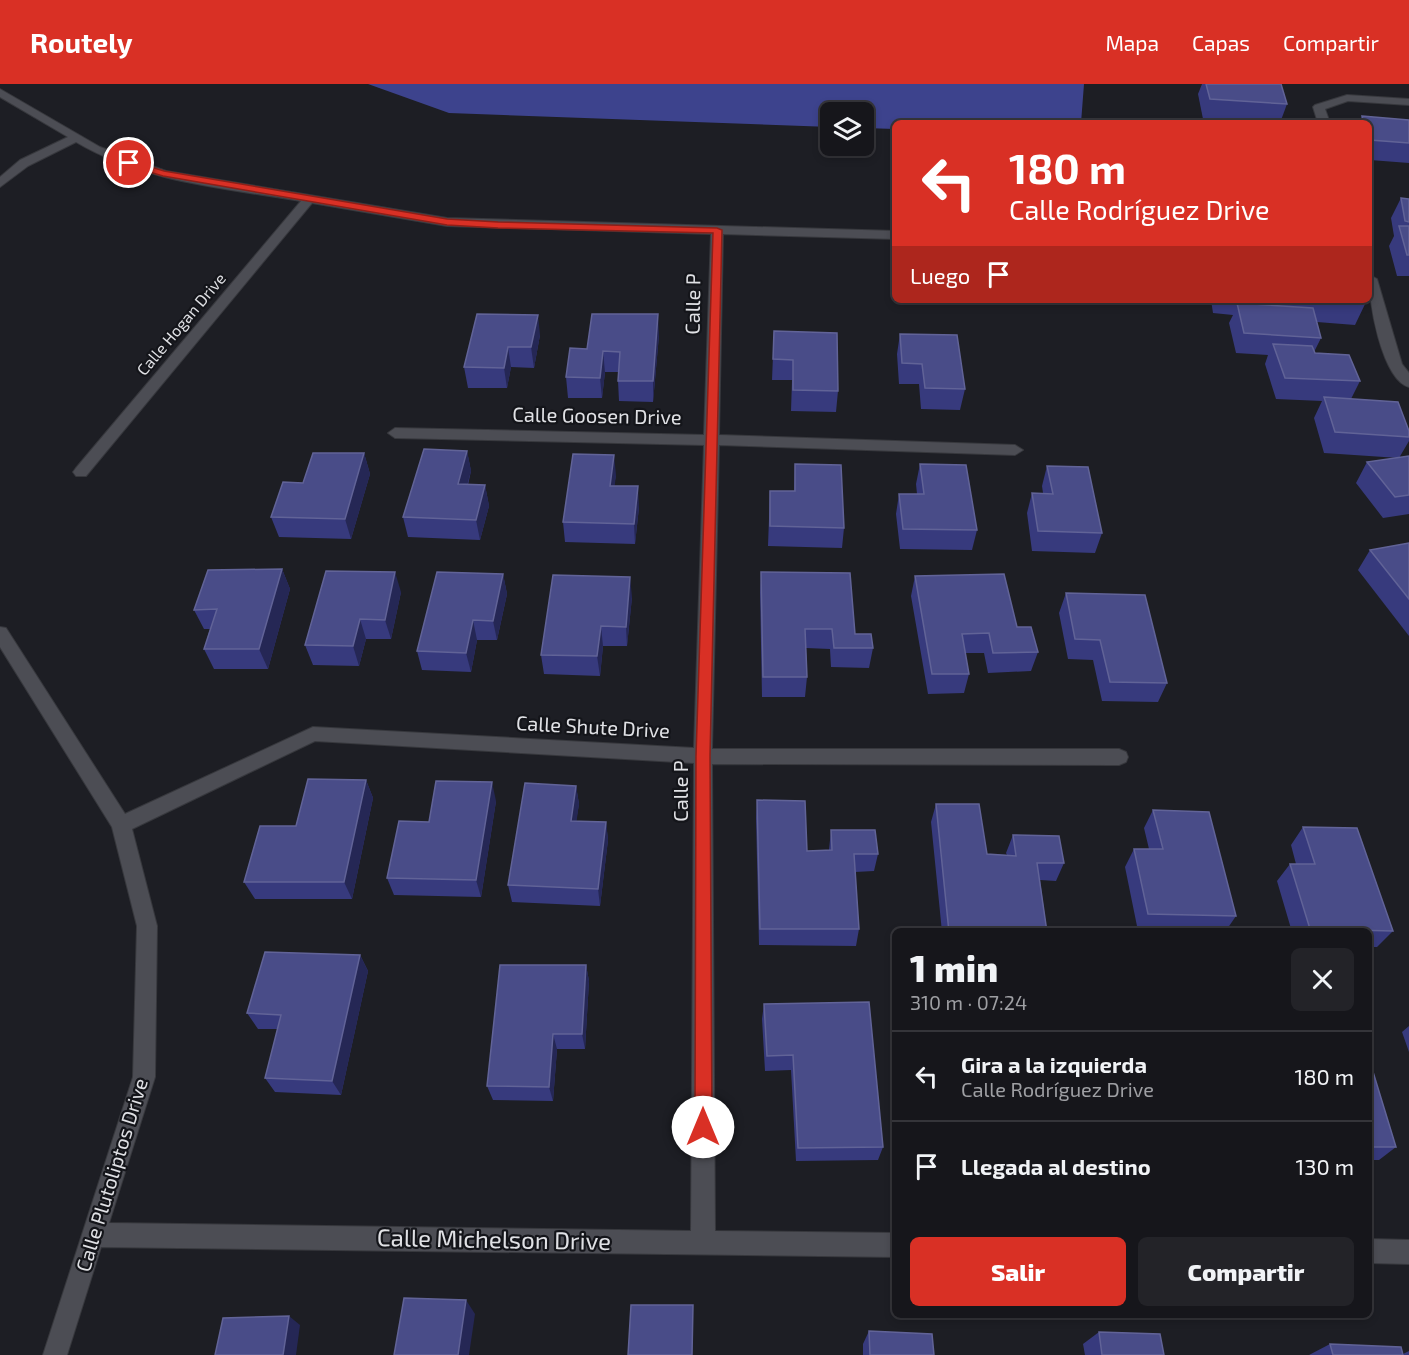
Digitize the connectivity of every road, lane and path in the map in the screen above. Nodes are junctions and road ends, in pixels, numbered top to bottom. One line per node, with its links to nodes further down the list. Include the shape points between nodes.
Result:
1 (0, 92): 4 (street)
2 (1409, 102): 3 (street, via 1347,98 1319,107)
3 (1323, 120)
4 (76, 138): 5 (street, via 24,163); 6 (street, via 163,174)
5 (0, 183)
6 (309, 199): 7 (street, via 472,224); 14 (street, Calle Hogan Drive)
7 (717, 230): 8 (street); 12 (street, Calle P)
8 (892, 234)
9 (1372, 286): 10 (street, via 1395,365)
10 (1409, 382)
11 (395, 433): 12 (street, Calle Goosen Drive)
12 (712, 440): 13 (street, Calle Goosen Drive); 16 (street, Calle P)
13 (1015, 450)
14 (81, 472)
15 (0, 633): 18 (street, Calle Plutoliptos Drive)
16 (703, 756): 17 (street, Calle Shute Drive); 18 (street, Calle Shute Drive, via 313,734); 20 (street, Calle P)
17 (1119, 757)
18 (121, 825): 19 (street, Calle Plutoliptos Drive, via 147,926 144,1077)
19 (93, 1234): 20 (street, Calle Michelson Drive); 24 (street, Calle Plutoliptos Drive)
20 (704, 1243): 21 (street, Calle Michelson Drive)
21 (892, 1245)
22 (1372, 1251): 23 (street)
23 (1409, 1252)
24 (55, 1355)

